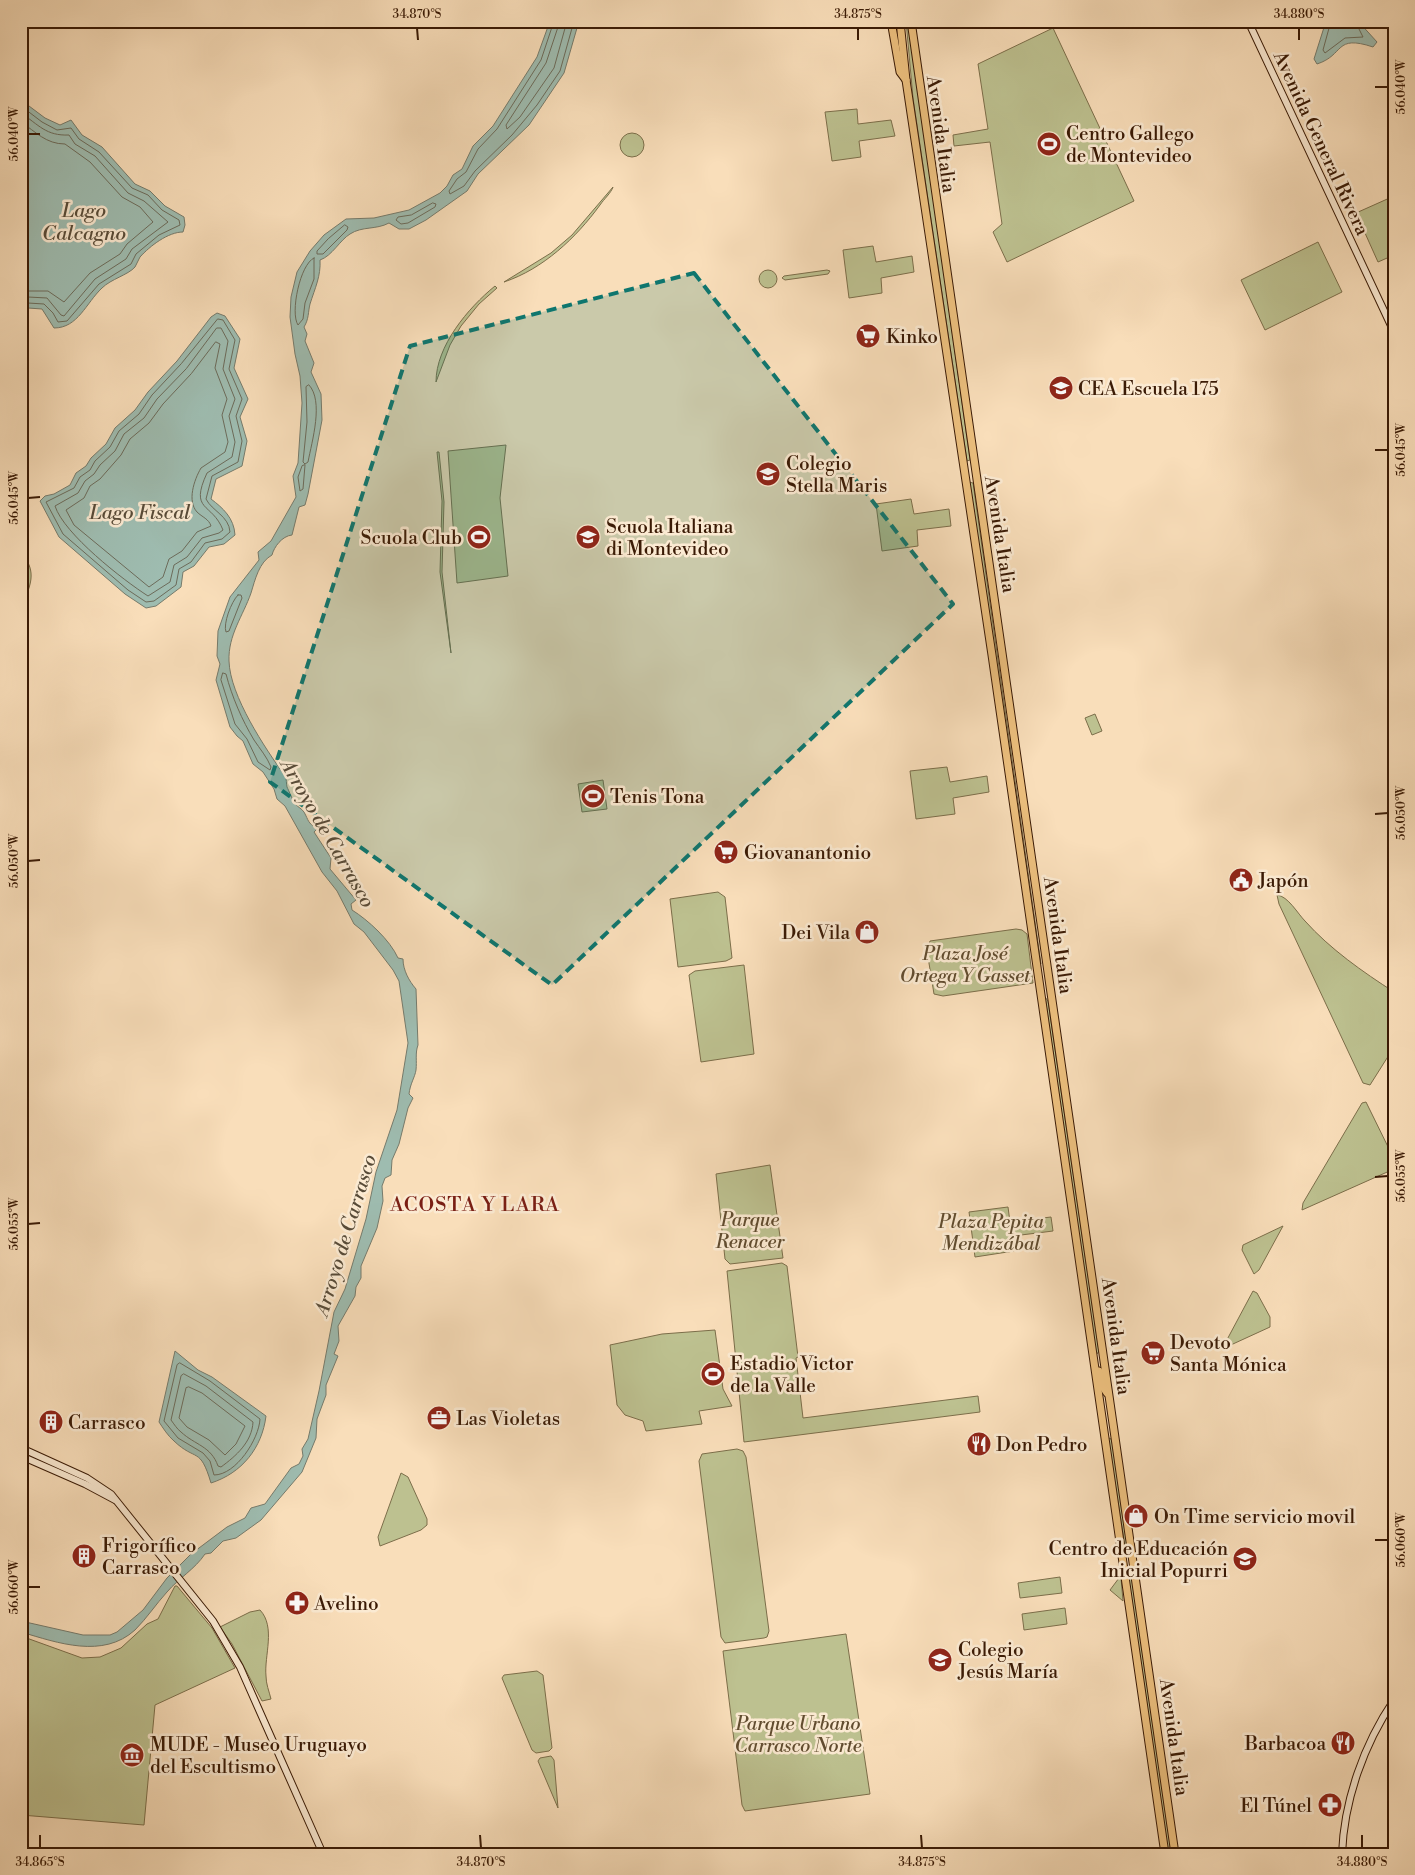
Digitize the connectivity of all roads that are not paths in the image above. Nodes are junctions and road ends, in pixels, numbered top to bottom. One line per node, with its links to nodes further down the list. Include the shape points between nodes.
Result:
1 (891, 21): 5 (main road, via 900,72)
2 (900, 21): 5 (main road, Avenida Italia)
3 (910, 21): 8 (main road, Avenida Italia)
4 (1248, 21): 6 (main road, Avenida General Rivera)
5 (906, 80): 7 (main road, Avenida Italia)
6 (1394, 332)
7 (1093, 1357): 8 (main road, via 1103,1387); 9 (main road, Avenida Italia)
8 (1109, 1394): 10 (main road, Avenida Italia)
9 (1098, 1396): 10 (main road, via 1104,1402); 16 (main road, Avenida Italia)
10 (1114, 1434): 17 (main road, Avenida Italia)
11 (21, 1448): 13 (main road, via 87,1478)
12 (21, 1456): 13 (main road)
13 (115, 1500): 15 (main road, via 217,1628 240,1667)
14 (1394, 1700): 18 (main road, via 1368,1746 1357,1775 1346,1819)
15 (323, 1854)
16 (1165, 1854)
17 (1175, 1854)
18 (1342, 1854)

